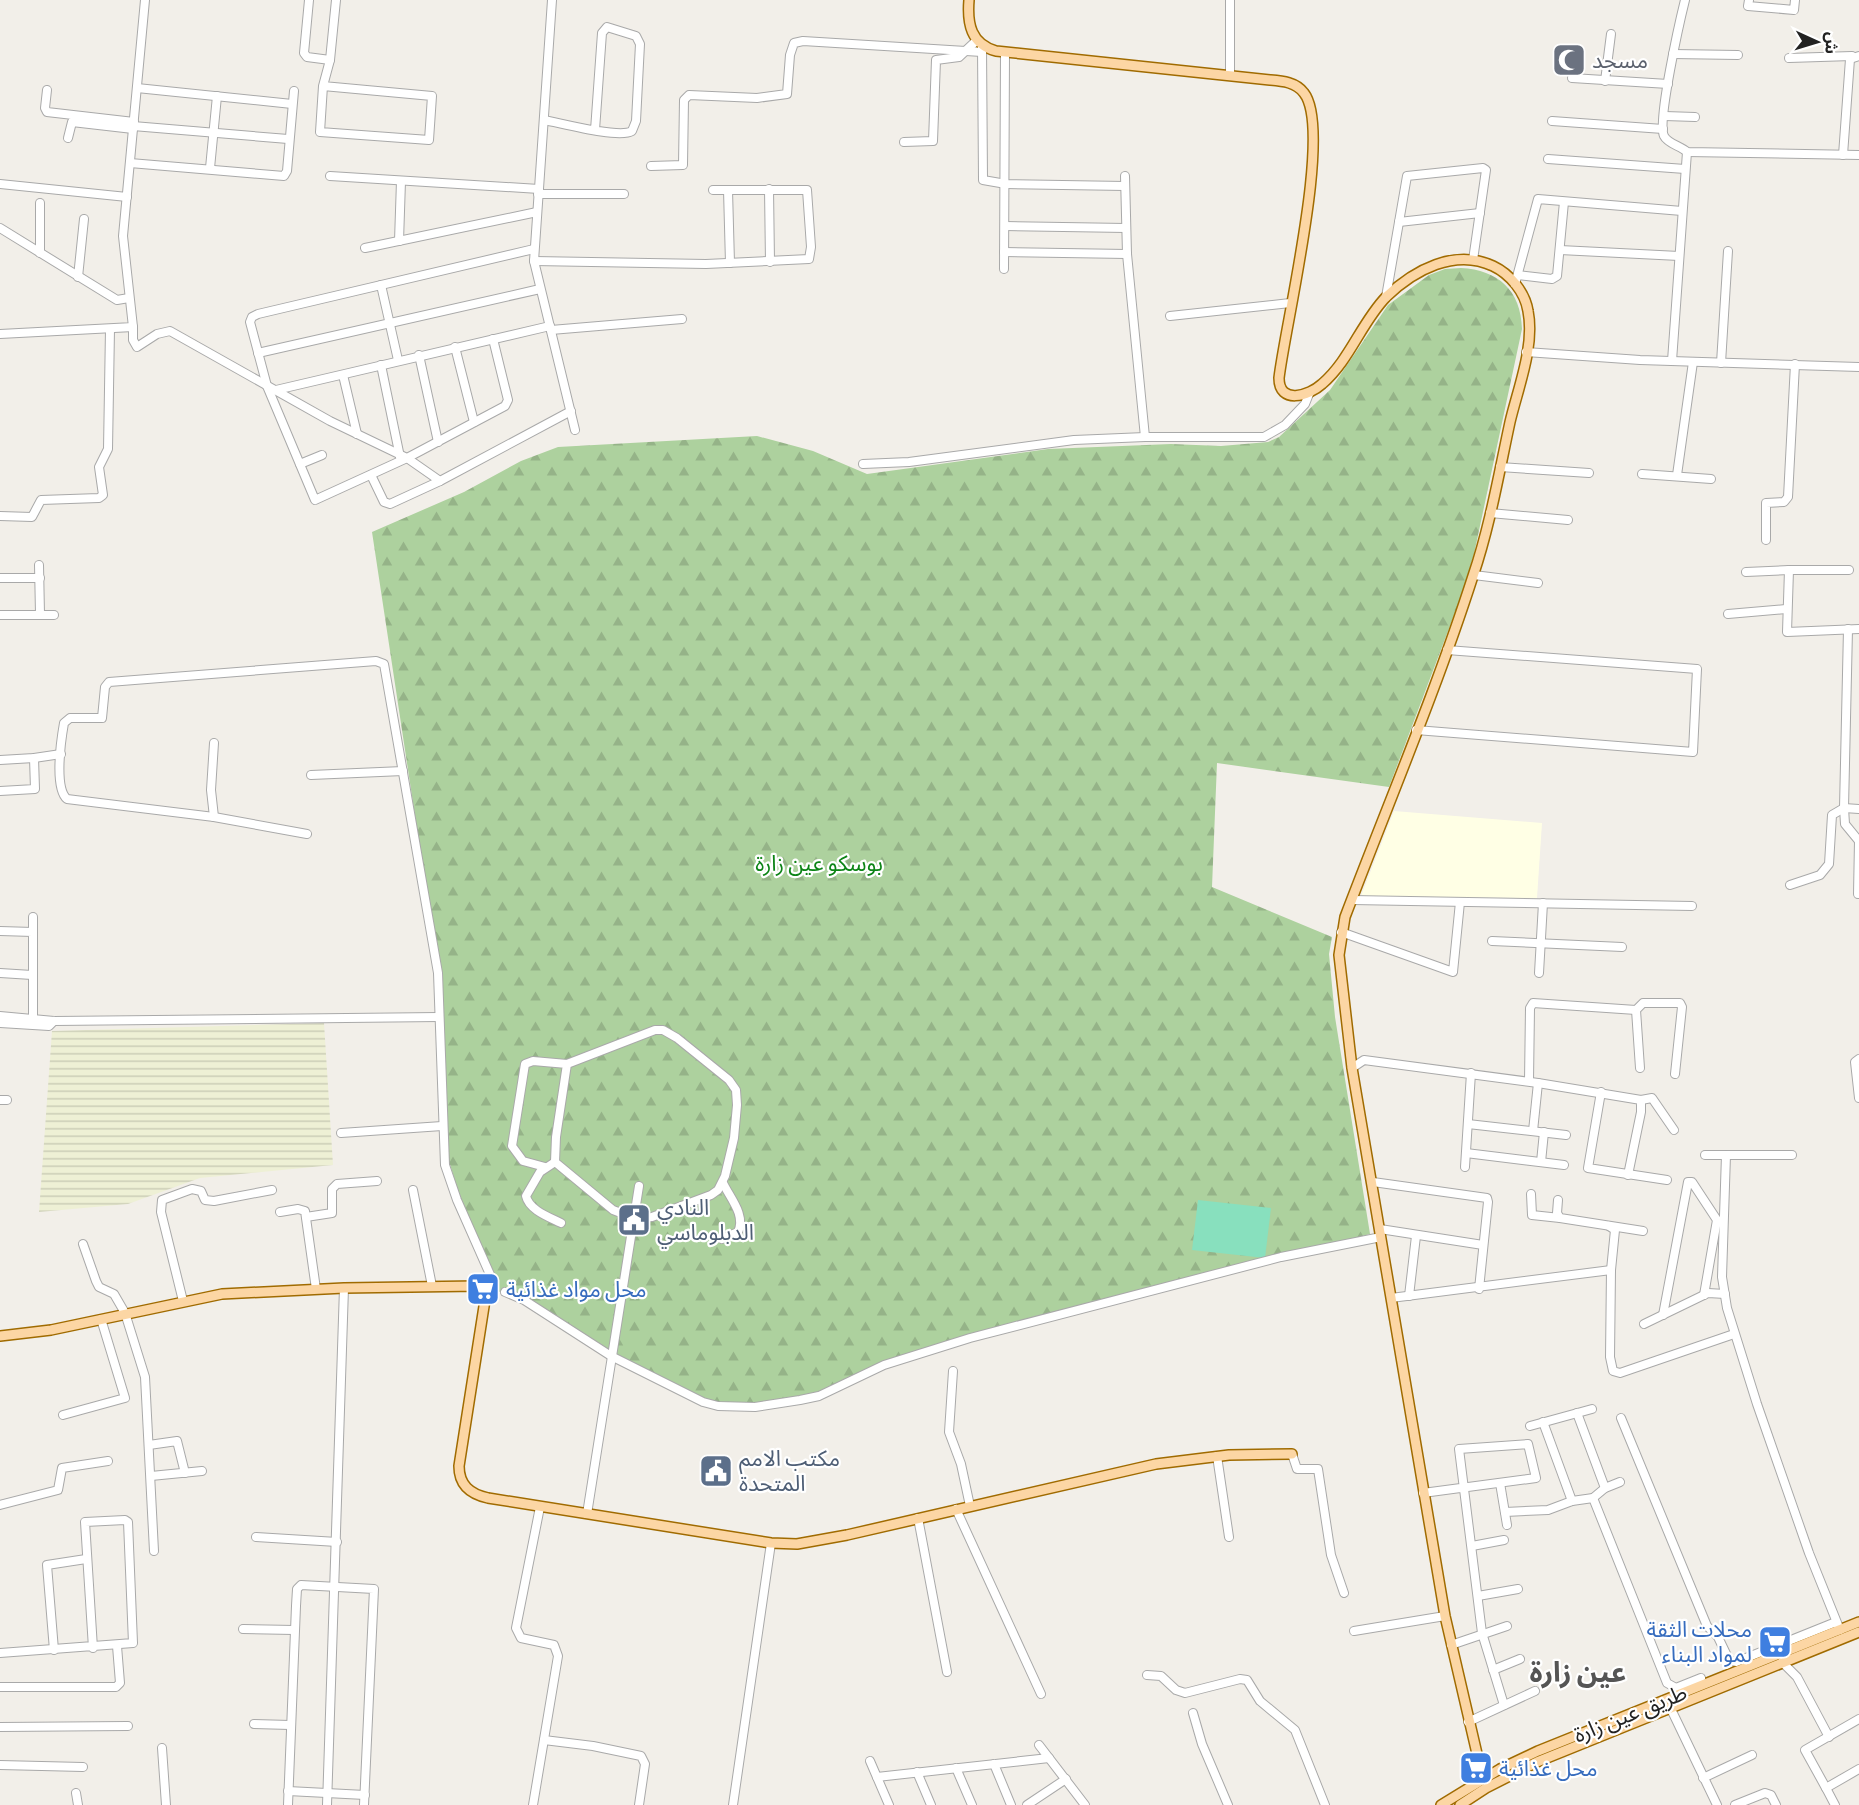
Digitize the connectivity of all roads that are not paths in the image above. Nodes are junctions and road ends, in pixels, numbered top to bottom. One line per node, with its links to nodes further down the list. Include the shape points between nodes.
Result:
1 (145, 0): 24 (street)
2 (309, 0): 18 (street, via 304,53 307,57)
3 (336, 0): 18 (street)
4 (552, 0): 31 (street)
5 (969, 0): 11 (main road, via 970,27)
6 (1230, 0): 19 (street)
7 (1684, 0): 14 (street)
8 (1749, 0): 9 (street, via 1748,6 1794,10)
9 (1795, 0)
10 (1611, 34): 21 (street)
11 (980, 46): 12 (street); 12 (street); 13 (main road); 52 (street, via 982,177 985,182)
12 (966, 51): 39 (street, via 959,57 936,60 933,141); 45 (street, via 794,43 787,94 757,98 689,95 684,100 683,165)
13 (1005, 53): 19 (main road); 52 (street)
14 (1673, 54): 15 (street); 22 (street)
15 (1738, 55)
16 (1856, 56): 17 (street); 41 (street)
17 (1788, 58)
18 (330, 60): 23 (street)
19 (1230, 76): 90 (main road, via 1293,85 1304,93 1310,106 1310,193)
20 (1572, 78): 21 (street)
21 (1605, 81): 22 (street)
22 (1668, 84): 29 (street)
23 (323, 86): 23 (street, via 429,94 434,98 429,140 321,133)
24 (137, 88): 27 (street); 33 (street)
25 (47, 90): 33 (street, via 47,112)
26 (294, 91): 28 (street)
27 (217, 96): 28 (street); 36 (street)
28 (292, 104): 38 (street)
29 (1665, 116): 30 (street); 34 (street)
30 (1695, 117)
31 (543, 120): 35 (street); 57 (street)
32 (1552, 121): 34 (street)
33 (133, 126): 36 (street); 37 (street, via 72,122); 44 (street)
34 (1663, 129): 40 (street, via 1665,138)
35 (595, 130): 35 (street, via 628,134 636,121 640,44 632,33 607,27 602,33)
36 (213, 133): 38 (street); 46 (street)
37 (68, 138)
38 (288, 139): 46 (street, via 284,176)
39 (904, 142)
40 (1687, 152): 41 (street); 47 (street)
41 (1843, 154): 42 (street)
42 (1859, 154)
43 (1548, 159): 47 (street)
44 (130, 163): 46 (street); 59 (street)
45 (651, 166)
46 (210, 168)
47 (1685, 169): 62 (street)
48 (330, 176): 50 (street)
49 (1125, 176): 53 (street)
50 (401, 181): 57 (street); 70 (street)
51 (0, 184): 59 (street)
52 (1006, 184): 53 (street); 67 (street)
53 (1125, 186): 69 (street)
54 (769, 189): 56 (street); 81 (street); 81 (street, via 807,190 811,247 809,259)
55 (713, 190): 56 (street)
56 (728, 190): 82 (street)
57 (538, 191): 58 (street); 63 (street)
58 (624, 194)
59 (127, 196): 89 (street, via 123,245)
60 (1564, 202): 62 (street); 73 (street); 85 (street, via 1541,199 1535,203)
61 (40, 204): 76 (street)
62 (1682, 211): 78 (street)
63 (537, 212): 70 (street); 72 (street)
64 (1480, 213): 66 (street); 66 (street, via 1486,170 1483,168 1407,176); 79 (street)
65 (84, 219): 84 (street)
66 (1399, 222): 88 (street)
67 (1005, 226): 69 (street); 75 (street)
68 (0, 228): 76 (street)
69 (1126, 228): 77 (street)
70 (399, 242): 71 (street)
71 (365, 248)
72 (534, 249): 80 (street); 86 (street)
73 (1560, 250): 78 (street); 85 (street, via 1556,278)
74 (1728, 251): 106 (street)
75 (1004, 252): 77 (street); 83 (street)
76 (40, 253): 84 (street)
77 (1128, 254): 118 (street)
78 (1679, 256): 104 (street)
79 (1473, 260): 85 (main road); 88 (main road, via 1454,259 1432,266)
80 (534, 261): 82 (street); 87 (street)
81 (770, 262): 82 (street)
82 (730, 263)
83 (1004, 269)
84 (78, 277): 89 (street, via 117,300)
85 (1516, 279): 100 (main road, via 1528,310)
86 (381, 285): 93 (street); 101 (street, via 254,316 250,322)
87 (540, 289): 93 (street); 95 (street)
88 (1386, 297): 113 (main road, via 1337,369)
89 (129, 298): 94 (street)
90 (1290, 303): 91 (street); 113 (main road, via 1279,384 1288,395)
91 (1170, 316)
92 (682, 319): 95 (street)
93 (390, 323): 101 (street); 103 (street)
94 (133, 327): 96 (street); 111 (street, via 137,347 170,331)
95 (551, 328): 98 (street); 114 (street)
96 (110, 329): 97 (street); 132 (street, via 108,449 99,467 103,495 41,500 32,517)
97 (0, 334)
98 (493, 339): 99 (street); 115 (street, via 507,404)
99 (455, 347): 102 (street); 115 (street)
100 (1526, 352): 104 (street); 124 (main road)
101 (258, 353): 111 (street)
102 (419, 355): 103 (street); 119 (street)
103 (398, 360): 108 (street)
104 (1672, 361): 105 (street)
105 (1693, 362): 106 (street); 128 (street)
106 (1721, 363): 107 (street)
107 (1795, 364): 109 (street); 134 (street, via 1788,497 1784,502 1766,503)
108 (381, 365): 110 (street); 121 (street)
109 (1859, 367)
110 (343, 375): 112 (street); 117 (street)
111 (267, 386): 112 (street); 122 (street)
112 (276, 390): 117 (street)
113 (1308, 394): 118 (street, via 1305,404 1285,425 1264,438)
114 (571, 411): 116 (street); 130 (street)
115 (474, 422): 119 (street)
116 (575, 430)
117 (357, 434): 121 (street)
118 (1145, 437): 123 (street, via 1062,441 909,462)
119 (438, 442): 121 (street)
120 (322, 455): 122 (street)
121 (403, 458): 127 (street); 130 (street)
122 (300, 464): 127 (street, via 315,500)
123 (863, 464)
124 (1500, 467): 125 (street); 131 (main road)
125 (1589, 473)
126 (1642, 474): 128 (street)
127 (371, 475): 130 (street, via 384,502 390,504)
128 (1677, 476): 129 (street)
129 (1711, 479)
130 (440, 481)
131 (1490, 513): 133 (street); 139 (main road)
132 (0, 516)
133 (1568, 520)
134 (1766, 540)
135 (39, 565): 141 (street)
136 (1789, 570): 137 (street); 138 (street); 143 (street)
137 (1849, 570)
138 (1746, 572)
139 (1474, 575): 142 (street); 150 (main road)
140 (0, 578): 141 (street)
141 (40, 578): 144 (street)
142 (1538, 583)
143 (1786, 609): 145 (street); 148 (street, via 1787,632)
144 (40, 614): 146 (street); 147 (street)
145 (1728, 614)
146 (0, 615)
147 (54, 615)
148 (1848, 629): 149 (street); 159 (street)
149 (1859, 629)
150 (1447, 650): 151 (main road); 151 (street, via 1697,669 1693,752)
151 (1416, 730): 165 (main road)
152 (214, 743): 161 (street)
153 (61, 754): 154 (street); 156 (street, via 67,720 103,717 105,687 109,682 380,661 386,668); 161 (street, via 60,791 67,799)
154 (34, 758): 155 (street); 158 (street, via 35,789)
155 (0, 760)
156 (403, 771): 157 (street); 181 (street, via 436,962)
157 (311, 775)
158 (0, 791)
159 (1844, 808): 160 (street); 163 (street, via 1832,815 1826,870); 164 (street, via 1845,824 1859,841)
160 (1859, 809)
161 (214, 818): 162 (street)
162 (307, 834)
163 (1790, 885)
164 (1858, 894)
165 (1352, 900): 166 (street); 172 (main road)
166 (1460, 902): 167 (street); 172 (street, via 1453,972)
167 (1543, 903): 168 (street); 174 (street)
168 (1692, 906)
169 (33, 917): 171 (street)
170 (0, 931): 171 (street)
171 (33, 932): 178 (street)
172 (1341, 932): 187 (main road, via 1339,956)
173 (1492, 941): 174 (street)
174 (1541, 943): 175 (street); 177 (street)
175 (1622, 947)
176 (0, 973): 178 (street)
177 (1539, 973)
178 (32, 975): 182 (street)
179 (1636, 1010): 188 (street); 190 (street, via 1643,1003 1682,1004); 191 (street, via 1533,1003 1530,1008)
180 (0, 1016): 182 (street)
181 (439, 1017): 183 (street); 196 (street)
182 (33, 1019): 183 (street)
183 (54, 1021): 184 (street, via 49,1026)
184 (0, 1023)
185 (1859, 1059): 193 (street, via 1855,1062)
186 (567, 1064): 206 (street); 209 (street, via 533,1061 522,1069 512,1146 523,1161); 215 (street, via 647,1032 663,1030 677,1038 736,1090 734,1138)
187 (1352, 1068): 189 (street, via 1364,1060); 214 (main road)
188 (1640, 1068)
189 (1471, 1073): 191 (street); 195 (street)
190 (1675, 1074)
191 (1534, 1082): 192 (street); 198 (street)
192 (1601, 1092): 194 (street); 211 (street, via 1588,1168)
193 (1859, 1098)
194 (1641, 1100): 197 (street, via 1652,1098); 211 (street)
195 (1468, 1124): 198 (street); 202 (street)
196 (442, 1126): 200 (street); 240 (street, via 445,1164 453,1190 492,1279 491,1290)
197 (1674, 1130)
198 (1533, 1131): 199 (street)
199 (1545, 1132): 201 (street); 207 (street)
200 (341, 1133)
201 (1566, 1135)
202 (1466, 1153): 207 (street); 210 (street)
203 (1706, 1155): 204 (street)
204 (1726, 1155): 205 (street); 239 (street, via 1722,1277)
205 (1792, 1155)
206 (555, 1162): 209 (street); 223 (street, via 613,1210)
207 (1541, 1162): 208 (street)
208 (1564, 1165)
209 (545, 1167): 225 (street, via 528,1188 527,1202)
210 (1465, 1167)
211 (1628, 1175): 212 (street)
212 (1667, 1180)
213 (377, 1181): 222 (street, via 337,1184 332,1189 332,1214)
214 (1373, 1182): 228 (main road); 232 (street, via 1483,1195 1488,1203)
215 (723, 1183): 223 (street, via 704,1198 648,1218); 230 (street, via 741,1222 738,1232)
216 (639, 1186): 223 (street)
217 (272, 1190): 244 (street, via 214,1201 205,1200 201,1191 194,1189 162,1200 162,1215)
218 (413, 1190): 234 (street)
219 (1531, 1194): 224 (street, via 1532,1215)
220 (1558, 1200): 224 (street)
221 (280, 1212): 222 (street, via 302,1209)
222 (306, 1217): 236 (street)
223 (634, 1218): 251 (street)
224 (1560, 1218): 226 (street)
225 (561, 1223)
226 (1609, 1226): 227 (street); 233 (street, via 1615,1230)
227 (1643, 1231)
228 (1380, 1233): 229 (street); 243 (main road); 251 (street, via 1003,1328 884,1365 819,1396 779,1404 737,1407 703,1402)
229 (1416, 1236): 232 (street); 242 (street)
230 (722, 1239)
231 (83, 1244): 245 (street, via 99,1287 114,1294)
232 (1483, 1245): 237 (street)
233 (1611, 1270): 237 (street, via 1520,1280); 249 (street, via 1613,1371 1620,1373)
234 (432, 1286): 235 (main road); 240 (main road, via 477,1286)
235 (344, 1288): 236 (main road); 284 (street)
236 (316, 1289): 244 (main road)
237 (1479, 1289): 242 (street)
238 (505, 1292): 251 (street)
239 (1725, 1294): 241 (street); 249 (street)
240 (485, 1295): 275 (main road, via 459,1475 468,1489 480,1496)
241 (1704, 1295): 246 (street); 246 (street, via 1717,1220 1692,1182 1688,1182)
242 (1409, 1296): 243 (street)
243 (1391, 1298): 270 (main road)
244 (183, 1301): 245 (main road)
245 (125, 1313): 247 (main road); 259 (street, via 145,1377)
246 (1663, 1315): 248 (street)
247 (101, 1319): 250 (main road); 255 (street, via 126,1398)
248 (1644, 1324)
249 (1734, 1334): 296 (street)
250 (0, 1336)
251 (611, 1356): 278 (street)
252 (953, 1371): 274 (street, via 949,1432)
253 (1592, 1408): 254 (street)
254 (1577, 1413): 257 (street); 269 (street)
255 (63, 1415)
256 (1621, 1418): 296 (street, via 1707,1626 1731,1661)
257 (1543, 1422): 258 (street); 272 (street)
258 (1530, 1426)
259 (149, 1445): 264 (street, via 177,1441); 265 (street)
260 (1292, 1454): 261 (main road); 291 (street, via 1297,1469 1318,1469 1331,1555)
261 (1217, 1456): 274 (main road, via 1156,1464); 282 (street)
262 (108, 1461): 273 (street, via 62,1468 57,1490)
263 (202, 1471): 264 (street)
264 (185, 1473): 265 (street)
265 (151, 1476): 287 (street)
266 (1620, 1482): 269 (street)
267 (1500, 1483): 268 (street); 268 (street, via 1536,1478 1528,1444 1459,1449); 277 (street)
268 (1465, 1487): 270 (street); 286 (street)
269 (1605, 1488): 271 (street)
270 (1423, 1493): 293 (main road)
271 (1593, 1498): 272 (street); 314 (street, via 1667,1683 1676,1688)
272 (1572, 1501): 277 (street, via 1539,1512)
273 (0, 1505)
274 (970, 1506): 276 (main road)
275 (540, 1507): 278 (main road); 328 (street, via 516,1628 521,1638 549,1642 557,1650)
276 (956, 1509): 279 (main road); 317 (street)
277 (1505, 1512): 280 (street)
278 (587, 1514): 285 (main road)
279 (918, 1518): 285 (main road, via 808,1542); 311 (street)
280 (1508, 1525)
281 (256, 1537): 284 (street)
282 (1229, 1537)
283 (1504, 1540): 286 (street)
284 (337, 1542): 289 (street)
285 (771, 1543): 359 (street)
286 (1472, 1546): 292 (street)
287 (154, 1551)
288 (86, 1559): 303 (street, via 85,1522 128,1522 134,1640 130,1645); 304 (street); 305 (street, via 47,1564)
289 (335, 1586): 298 (street, via 298,1586); 349 (street); 350 (street, via 371,1588 375,1593)
290 (1518, 1589): 292 (street)
291 (1344, 1593)
292 (1478, 1596): 301 (street)
293 (1445, 1616): 299 (street); 302 (main road)
294 (1859, 1622): 296 (main road, طريق عين زارة)
295 (1507, 1626): 301 (street)
296 (1838, 1626): 339 (main road, طريق عين زارة)
297 (243, 1629): 298 (street)
298 (294, 1630): 324 (street)
299 (1354, 1631)
300 (1859, 1632): 307 (main road, طريق عين زارة)
301 (1482, 1633): 302 (street); 310 (street)
302 (1451, 1645): 322 (main road)
303 (117, 1646): 304 (street); 315 (street, via 120,1683 116,1687)
304 (93, 1648): 305 (street)
305 (54, 1650): 306 (street)
306 (0, 1653)
307 (1793, 1658): 309 (main road, طريق عين زارة); 313 (street)
308 (1520, 1659): 310 (street)
309 (1782, 1662): 313 (street); 319 (main road, طريق عين زارة)
310 (1493, 1670): 318 (street)
311 (947, 1672)
312 (1147, 1675): 367 (street, via 1161,1676 1181,1693 1240,1678 1247,1680 1260,1701 1295,1730)
313 (1797, 1677): 327 (street)
314 (1701, 1678)
315 (0, 1687)
316 (1534, 1691): 318 (street)
317 (1041, 1694)
318 (1504, 1705): 322 (street)
319 (1670, 1707): 343 (street); 351 (main road, طريق عين زارة, via 1537,1762)
320 (1193, 1713): 366 (street)
321 (1859, 1719): 327 (street)
322 (1468, 1722): 333 (main road)
323 (254, 1724): 324 (street)
324 (290, 1725): 347 (street)
325 (128, 1726): 326 (street)
326 (0, 1727)
327 (1829, 1737): 346 (street, via 1805,1750)
328 (544, 1740): 357 (street); 358 (street, via 641,1756 645,1764)
329 (1040, 1744): 332 (street)
330 (162, 1748): 353 (street)
331 (1752, 1755): 343 (street)
332 (1049, 1758): 335 (street); 344 (street)
333 (1478, 1758): 339 (main road, via 1487,1767); 345 (main road)
334 (870, 1761): 342 (street)
335 (993, 1764): 338 (street); 363 (street)
336 (0, 1766): 337 (street)
337 (83, 1767)
338 (956, 1768): 341 (street); 362 (street)
339 (1500, 1769): 345 (main road, طريق عين زارة)
340 (1859, 1769): 346 (street)
341 (917, 1772): 342 (street); 361 (street)
342 (877, 1777): 360 (street)
343 (1703, 1778): 370 (street)
344 (1065, 1779): 364 (street); 365 (street)
345 (1474, 1784): 368 (main road, طريق عين زارة)
346 (1826, 1788): 373 (street)
347 (288, 1791): 349 (street); 354 (street)
348 (76, 1793): 352 (street)
349 (327, 1793): 350 (street); 355 (street)
350 (364, 1795): 356 (street)
351 (1474, 1801): 369 (main road, طريق عين زارة)
352 (78, 1805)
353 (166, 1805)
354 (288, 1805)
355 (327, 1805)
356 (364, 1805)
357 (533, 1805)
358 (639, 1805)
359 (733, 1805)
360 (890, 1805)
361 (931, 1805)
362 (972, 1805)
363 (1011, 1805)
364 (1027, 1805)
365 (1085, 1805)
366 (1228, 1805)
367 (1325, 1805)
368 (1441, 1805)
369 (1460, 1805)
370 (1717, 1805)
371 (1736, 1805): 372 (street, via 1765,1792)
372 (1776, 1805)
373 (1835, 1805)

